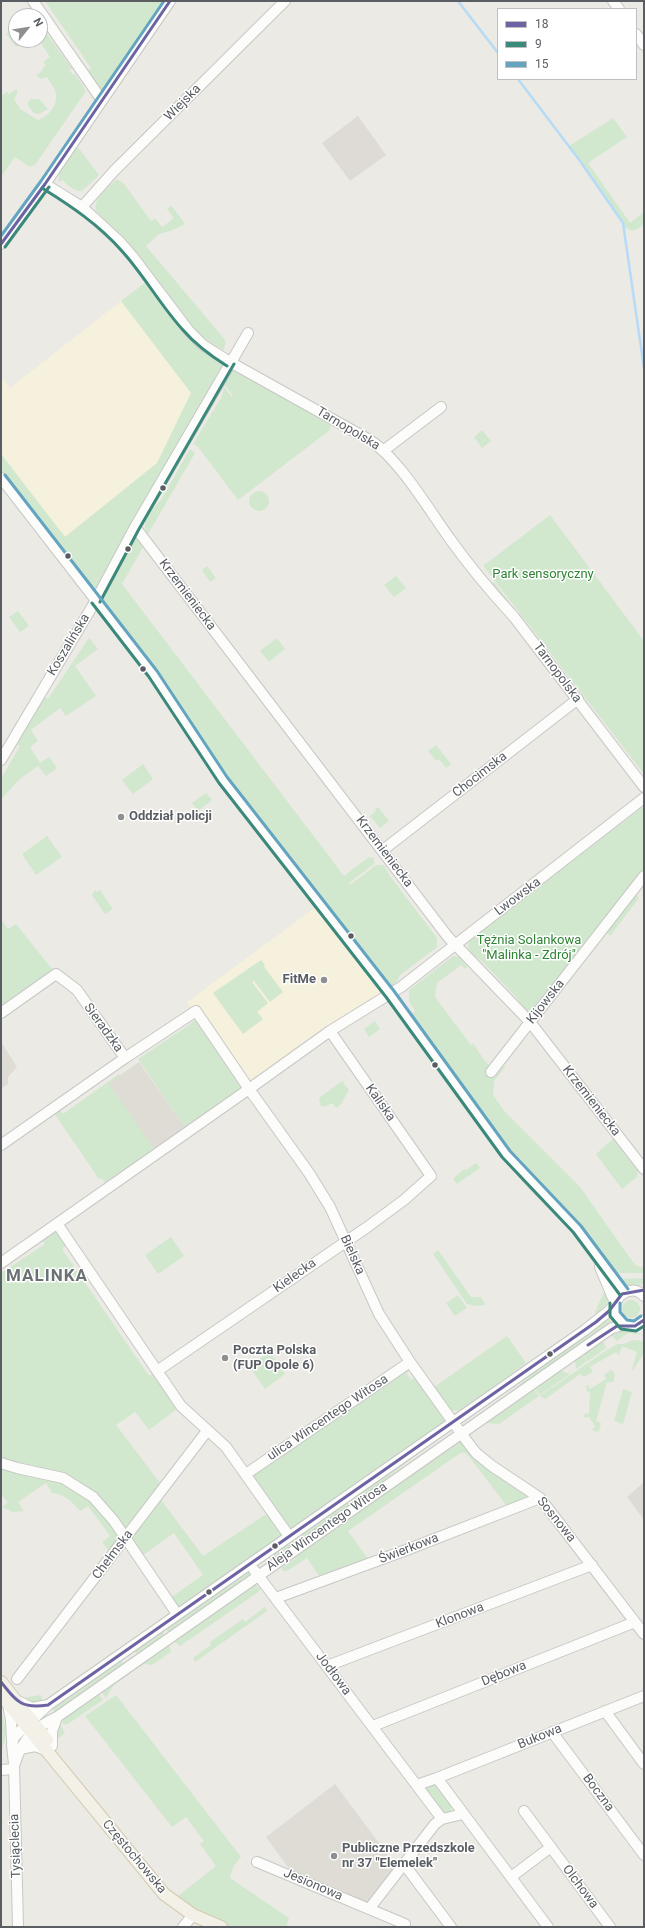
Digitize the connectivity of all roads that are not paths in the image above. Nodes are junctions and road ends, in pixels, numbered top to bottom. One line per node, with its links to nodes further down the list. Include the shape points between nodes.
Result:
1 (33, 1): 6 (street)
2 (170, 1): 6 (street)
3 (285, 1): 8 (street, Wiejska, via 114,171)
4 (637, 35): 5 (street)
5 (644, 45)
6 (101, 99): 7 (street)
7 (45, 184): 8 (street, Tarnopolska); 9 (street)
8 (82, 207): 11 (street, Tarnopolska, via 133,257 189,331 203,345)
9 (1, 244)
10 (248, 333): 11 (street, Koszalińska)
11 (230, 362): 13 (street, Tarnopolska, via 373,442); 15 (street, Koszalińska)
12 (441, 406): 13 (street)
13 (383, 451): 17 (street, Tarnopolska, via 492,593)
14 (1, 478): 16 (street)
15 (134, 527): 16 (street, Koszalińska); 21 (street, Krzemieniecka)
16 (96, 600): 18 (street, Koszalińska); 24 (street, via 153,674 223,780)
17 (578, 699): 19 (street, Tarnopolska); 21 (street, Chocimska)
18 (1, 760)
19 (644, 787)
20 (644, 798): 23 (street, Lwowska)
21 (383, 850): 23 (street, Krzemieniecka)
22 (644, 876): 26 (street, Kijowska)
23 (455, 944): 24 (street, Lwowska); 26 (street, Krzemieniecka)
24 (390, 994): 27 (street); 36 (street, via 506,1154 564,1214)
25 (1, 1013): 28 (street, Sieradzka, via 56,974 76,990)
26 (530, 1022): 29 (street, Kijowska); 32 (street, Krzemieniecka)
27 (330, 1031): 30 (street); 33 (street, Kaliska)
28 (125, 1058): 30 (street, Bielska, via 196,1011); 31 (street, Sieradzka)
29 (491, 1072)
30 (249, 1089): 34 (street); 35 (street, Bielska, via 309,1173 330,1207)
31 (1, 1145)
32 (644, 1169)
33 (431, 1176): 35 (street, Kielecka, via 404,1200)
34 (58, 1225): 37 (street); 44 (street)
35 (346, 1241): 43 (street, Bielska, via 379,1314); 44 (street, Kielecka)
36 (592, 1251): 38 (street); 40 (street)
37 (1, 1263)
38 (624, 1292): 39 (street); 40 (street, Aleja Wincentego Witosa)
39 (642, 1293)
40 (614, 1304): 41 (street, via 615,1314); 45 (street, Aleja Wincentego Witosa, via 596,1322)
41 (624, 1325): 42 (street, Aleja Wincentego Witosa); 47 (street, Aleja Wincentego Witosa, via 612,1328)
42 (642, 1325)
43 (410, 1362): 45 (street, Bielska); 49 (street, ulica Wincentego Witosa)
44 (157, 1371): 46 (street, via 181,1406)
45 (453, 1422): 47 (street, Sosnowa); 51 (street, Aleja Wincentego Witosa)
46 (207, 1431): 49 (street, via 226,1446); 52 (street, Chełmska)
47 (461, 1433): 50 (street, Sosnowa, via 476,1453); 55 (street, Aleja Wincentego Witosa)
48 (1, 1463): 52 (street, via 56,1476 78,1486 101,1504)
49 (246, 1474): 51 (street)
50 (540, 1498): 54 (street, Sosnowa); 56 (street, Świerkowa)
51 (288, 1536): 53 (street, Aleja Wincentego Witosa)
52 (126, 1538): 57 (street); 63 (street, Chełmska)
53 (250, 1564): 55 (street, Jodłowa); 57 (street, Aleja Wincentego Witosa)
54 (592, 1565): 58 (street, Sosnowa); 62 (street, Klonowa)
55 (258, 1575): 56 (street, Jodłowa); 61 (street, Aleja Wincentego Witosa)
56 (276, 1598): 62 (street, Jodłowa)
57 (177, 1614): 60 (street, Aleja Wincentego Witosa)
58 (634, 1622): 59 (street, Sosnowa); 71 (street, Dębowa)
59 (644, 1634)
60 (124, 1652): 61 (street); 67 (street, Aleja Wincentego Witosa)
61 (132, 1663): 69 (street, Aleja Wincentego Witosa)
62 (327, 1666): 71 (street, Jodłowa)
63 (17, 1680)
64 (1, 1682): 66 (main road)
65 (644, 1696): 68 (street, Bukowa)
66 (8, 1699): 67 (street, via 32,1708); 70 (main road, Częstochowska); 73 (street)
67 (48, 1706): 70 (street, Aleja Wincentego Witosa)
68 (605, 1711): 72 (street, Bukowa); 75 (street)
69 (57, 1717): 70 (street, Aleja Wincentego Witosa); 74 (street)
70 (32, 1726): 73 (street, Tysiąclecia, via 14,1737); 74 (main road, Częstochowska)
71 (373, 1726): 79 (street, Jodłowa)
72 (552, 1732): 78 (street, Bukowa); 84 (street, Boczna)
73 (16, 1747): 74 (street); 76 (street, Tysiąclecia)
74 (49, 1748): 89 (main road, Częstochowska, via 72,1784 78,1788 164,1894)
75 (644, 1764)
76 (14, 1766): 77 (street); 91 (street, Tysiąclecia)
77 (1, 1770)
78 (437, 1778): 79 (street); 81 (street)
79 (417, 1785): 82 (street, Jodłowa)
80 (524, 1812): 83 (street, Olchowa)
81 (463, 1814): 82 (street); 87 (street)
82 (442, 1819): 86 (street, via 429,1830)
83 (550, 1847): 87 (street); 96 (street, Olchowa)
84 (644, 1855)
85 (257, 1862): 88 (street, Jesionowa)
86 (404, 1864): 88 (street); 94 (street)
87 (511, 1877): 95 (street)
88 (369, 1909): 90 (street, Jesionowa)
89 (194, 1915): 92 (street); 93 (main road, Częstochowska)
90 (405, 1924)
91 (18, 1927)
92 (183, 1927)
93 (221, 1927)
94 (451, 1927)
95 (548, 1927)
96 (610, 1927)

